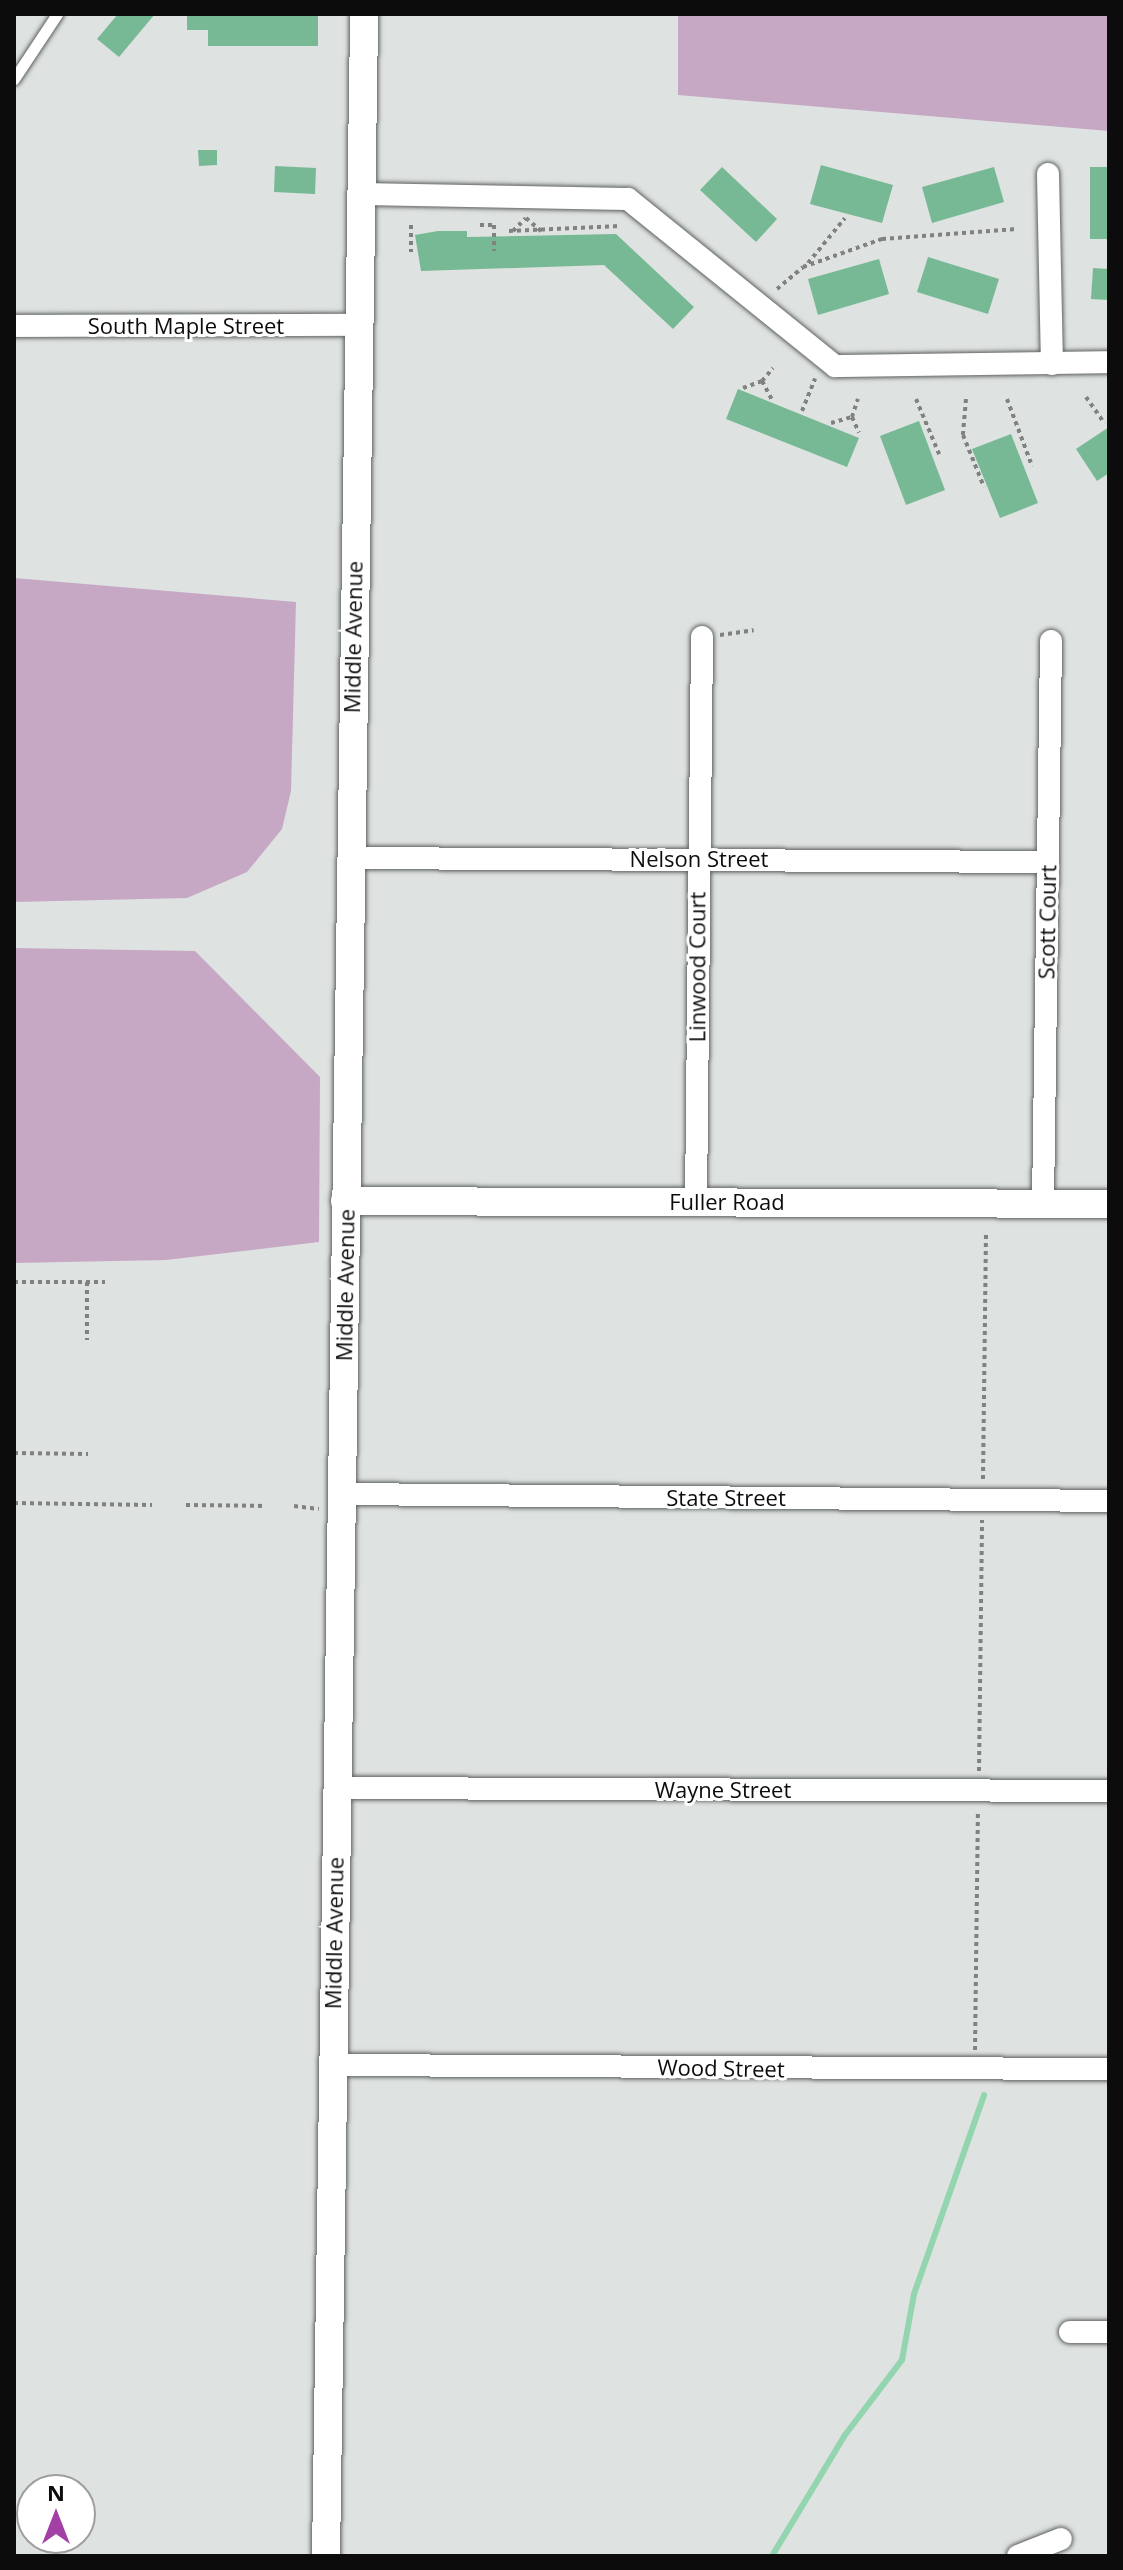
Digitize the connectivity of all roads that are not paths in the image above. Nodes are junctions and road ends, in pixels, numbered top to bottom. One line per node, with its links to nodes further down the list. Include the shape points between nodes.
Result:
1 (57, 14): 3 (lane)
2 (364, 14): 5 (street, Middle Avenue)
3 (14, 79)
4 (1048, 174): 9 (street)
5 (360, 194): 6 (street, Middle Avenue); 9 (street, via 628,199 825,364)
6 (358, 325): 7 (street, South Maple Street); 12 (street, Middle Avenue)
7 (14, 326)
8 (1109, 362): 9 (street)
9 (1052, 364)
10 (702, 637): 13 (street, Linwood Court)
11 (1051, 641): 14 (street, Scott Court)
12 (350, 858): 13 (street, Nelson Street); 15 (street, Middle Avenue)
13 (698, 859): 14 (street, Nelson Street); 16 (street, Linwood Court)
14 (1047, 862): 17 (street, Scott Court)
15 (345, 1201): 16 (street, Fuller Road); 19 (street, Middle Avenue)
16 (696, 1202): 17 (street, Fuller Road)
17 (1043, 1203): 18 (street, Fuller Road)
18 (1109, 1204)
19 (343, 1494): 20 (street, State Street); 21 (street, Middle Avenue)
20 (1109, 1501)
21 (336, 1788): 22 (street, Wayne Street); 23 (street, Middle Avenue)
22 (1109, 1791)
23 (333, 2065): 24 (street, Wood Street); 28 (street, Middle Avenue)
24 (1109, 2069)
25 (1070, 2332): 26 (street)
26 (1109, 2332)
27 (1061, 2539): 29 (street)
28 (326, 2556)
29 (1018, 2556)

